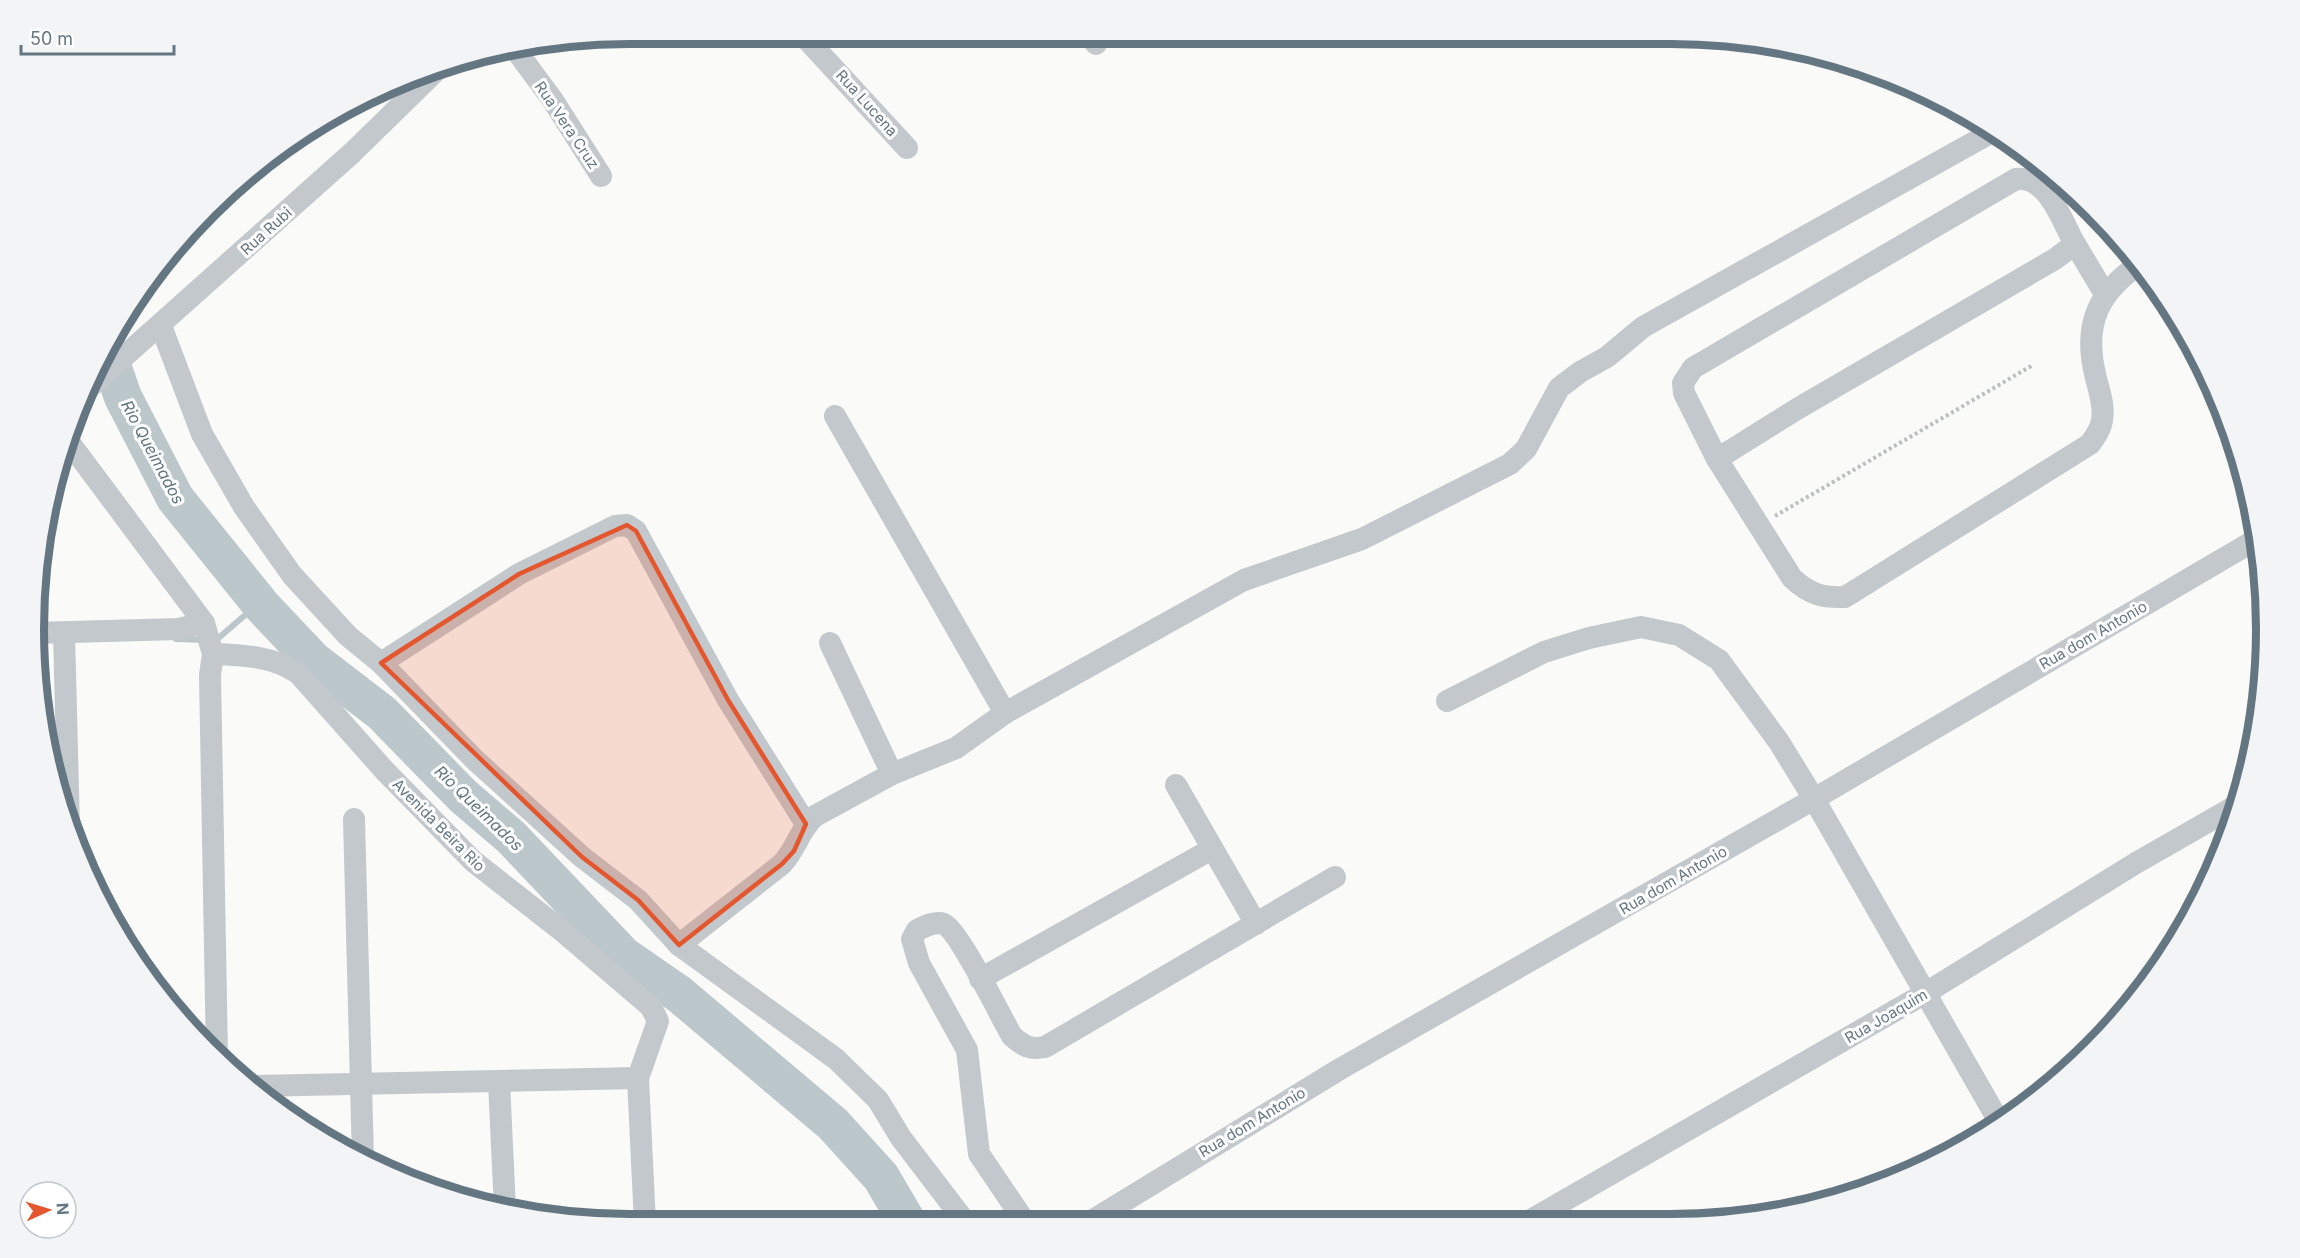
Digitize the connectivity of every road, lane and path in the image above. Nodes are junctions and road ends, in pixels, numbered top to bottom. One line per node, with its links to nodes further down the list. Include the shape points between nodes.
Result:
1 (811, 44): 5 (street, Rua Lucena)
2 (519, 54): 6 (street, Rua Vera Cruz)
3 (426, 80): 10 (street, Rua Rubi)
4 (1986, 136): 24 (street, via 1643,327 1607,357 1559,388 1526,450 1510,464 1362,539 1244,580)
5 (907, 148)
6 (601, 176)
7 (2075, 244): 9 (street); 15 (street); 15 (street, via 2045,191 2030,180 2016,179 1693,368 1683,383 1683,393)
8 (2132, 269): 9 (street)
9 (2105, 294): 16 (street, via 2090,337 2103,419 2090,444 2060,465 1845,597 1824,598 1806,591 1792,578)
10 (161, 326): 12 (street, Rua Rubi); 22 (street, via 202,434 244,507 292,575 348,636)
11 (2033, 365): 16 (path)
12 (100, 378)
13 (835, 416): 24 (street)
14 (73, 448): 20 (street)
15 (1717, 459): 16 (street)
16 (1758, 526)
17 (2249, 543): 28 (street, Rua dom Antonio)
18 (44, 635): 19 (street)
19 (64, 640): 20 (street, via 178,629); 27 (street)
20 (209, 641): 38 (street); 39 (street, Avenida Beira Rio, via 298,672 385,771 473,861 651,1007 657,1029)
21 (830, 643): 25 (street)
22 (381, 663): 31 (street, via 519,574 615,526 627,525 636,531 728,700); 35 (street, via 474,759 582,857 638,900)
23 (1447, 701): 28 (street, via 1544,652 1588,638 1641,627 1679,635 1719,660 1779,742)
24 (1005, 713): 25 (street, via 956,748)
25 (892, 774): 31 (street)
26 (1176, 785): 32 (street)
27 (68, 796)
28 (1814, 799): 37 (street); 49 (street, Rua dom Antonio, via 1340,1069)
29 (2227, 811): 37 (street, Rua Joaquim)
30 (354, 819): 41 (street)
31 (806, 824): 35 (street, via 794,850 782,864)
32 (1212, 849): 34 (street); 36 (street)
33 (1335, 877): 34 (street)
34 (1256, 924): 36 (street, via 1045,1047 1024,1047 1012,1036)
35 (679, 945): 47 (street, via 836,1059 878,1100 901,1138)
36 (980, 979): 48 (street, via 946,926 940,923 917,930 912,939 919,963 967,1050 979,1154)
37 (1924, 994): 43 (street); 50 (street, Rua Joaquim)
38 (217, 1045)
39 (638, 1078): 40 (street); 46 (street)
40 (499, 1082): 41 (street); 45 (street)
41 (362, 1085): 42 (street); 44 (street)
42 (263, 1086)
43 (1996, 1116)
44 (363, 1150)
45 (505, 1201)
46 (645, 1214)
47 (960, 1214)
48 (1020, 1214)
49 (1103, 1214)
50 (1541, 1214)

